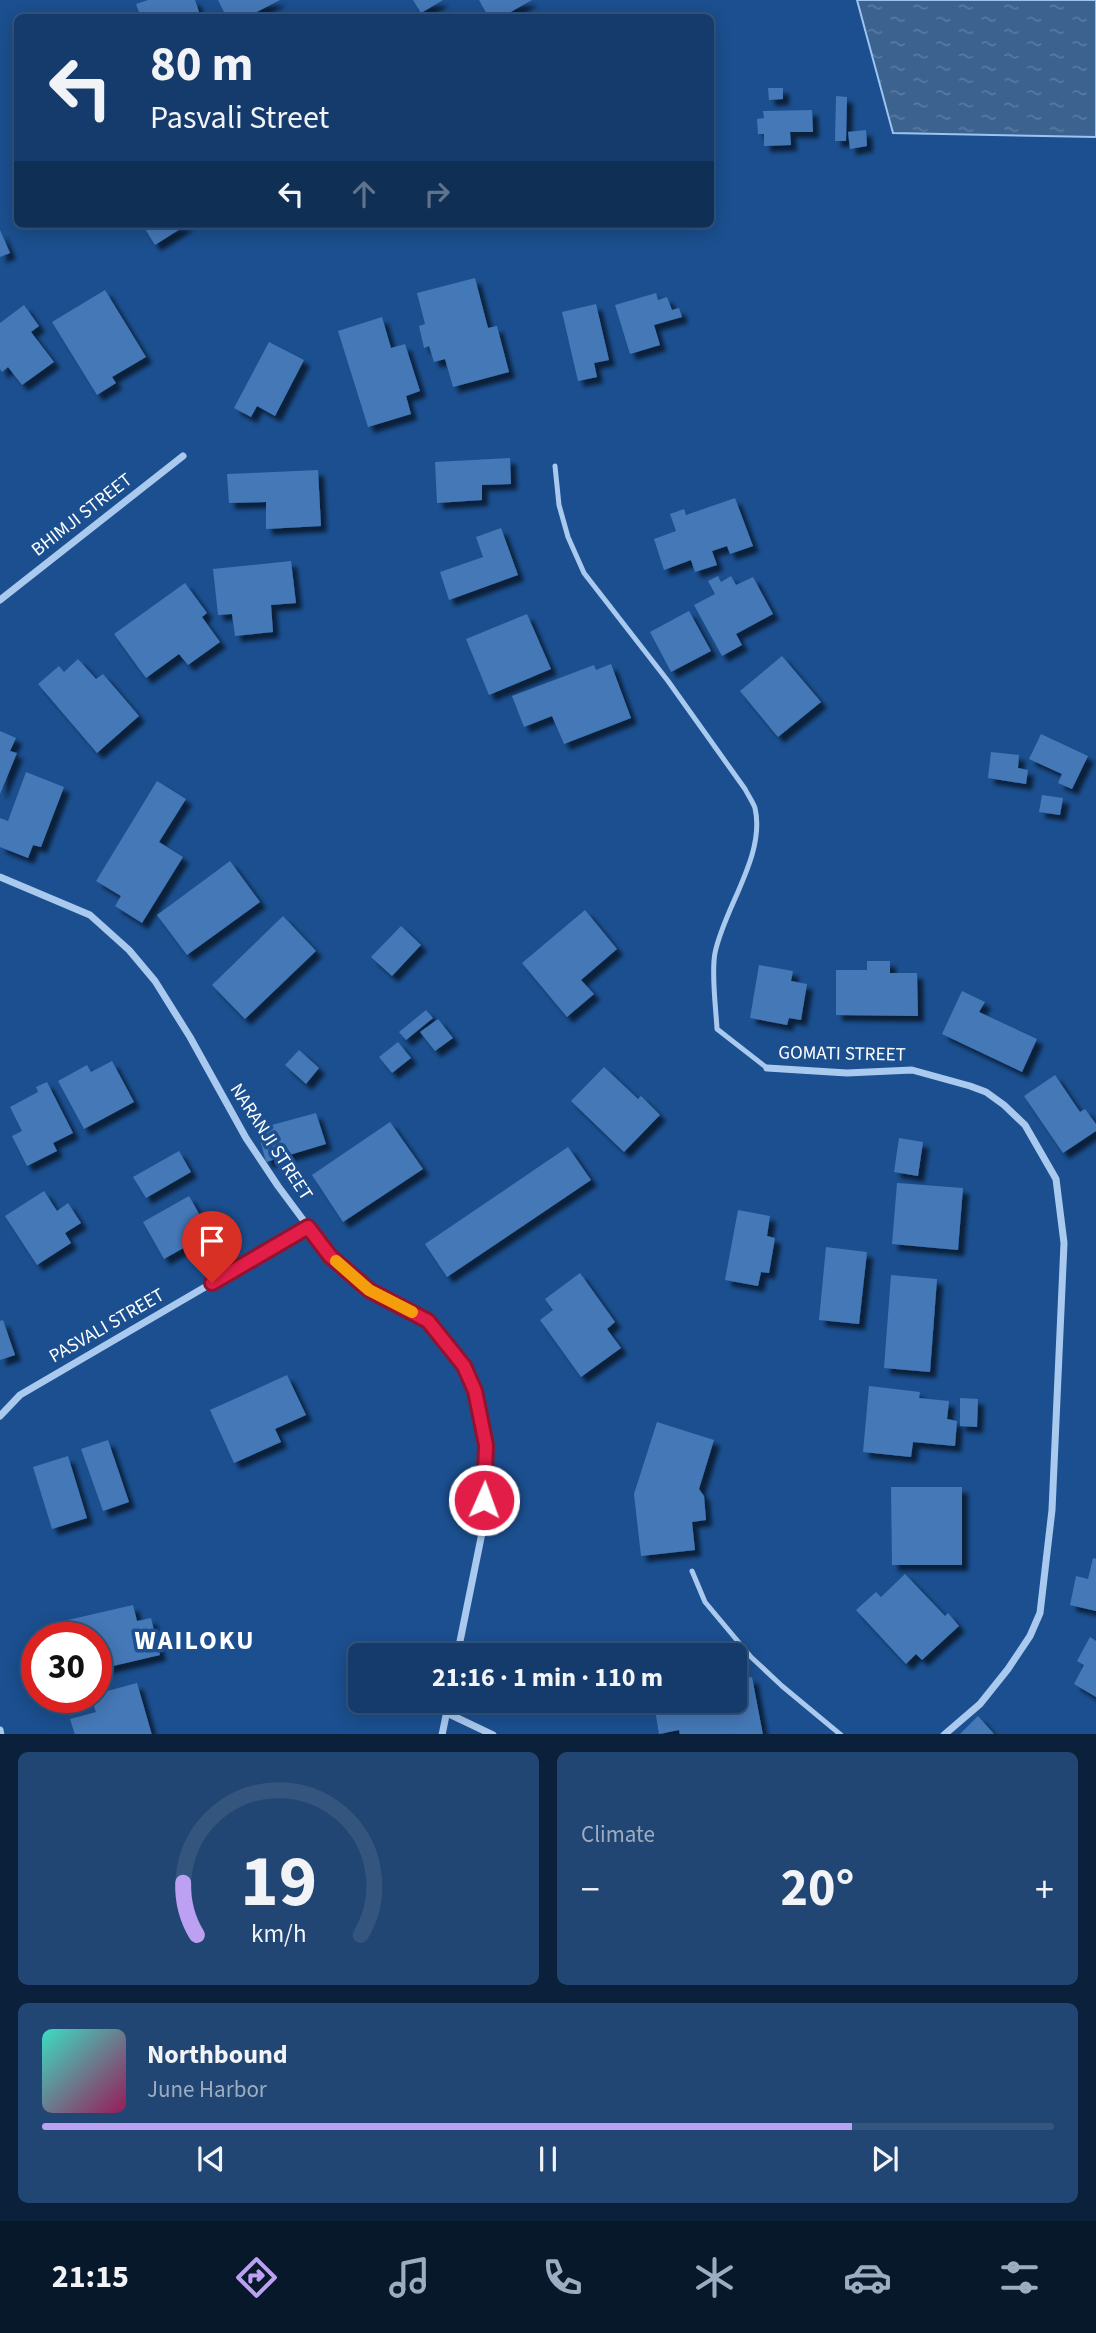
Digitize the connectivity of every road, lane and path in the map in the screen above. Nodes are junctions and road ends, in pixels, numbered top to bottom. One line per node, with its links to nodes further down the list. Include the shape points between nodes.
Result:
1 (183, 456): 3 (street, BHIMJI STREET)
2 (555, 466): 5 (lane, GOMATI STREET, via 559,505 584,573 668,681 755,808 753,855 715,954 717,1029)
3 (0, 600)
4 (0, 877): 6 (street, NARANJI STREET, via 90,915 129,950 155,981 246,1138)
5 (767, 1068): 14 (street, GOMATI STREET, via 847,1073 912,1070 970,1086 995,1098 1025,1125 1056,1180 1064,1243 1052,1510 1041,1613 1008,1669 980,1704)
6 (308, 1227): 7 (street, PASVALI STREET, via 20,1395); 9 (street, NARANJI STREET, via 330,1256 369,1290 428,1321 464,1366 475,1391 486,1445 483,1528)
7 (0, 1416)
8 (692, 1571): 13 (lane, via 705,1602 751,1657)
9 (460, 1643)
10 (447, 1713): 11 (street); 12 (street)
11 (442, 1734)
12 (492, 1734)
13 (841, 1734)
14 (944, 1734)

